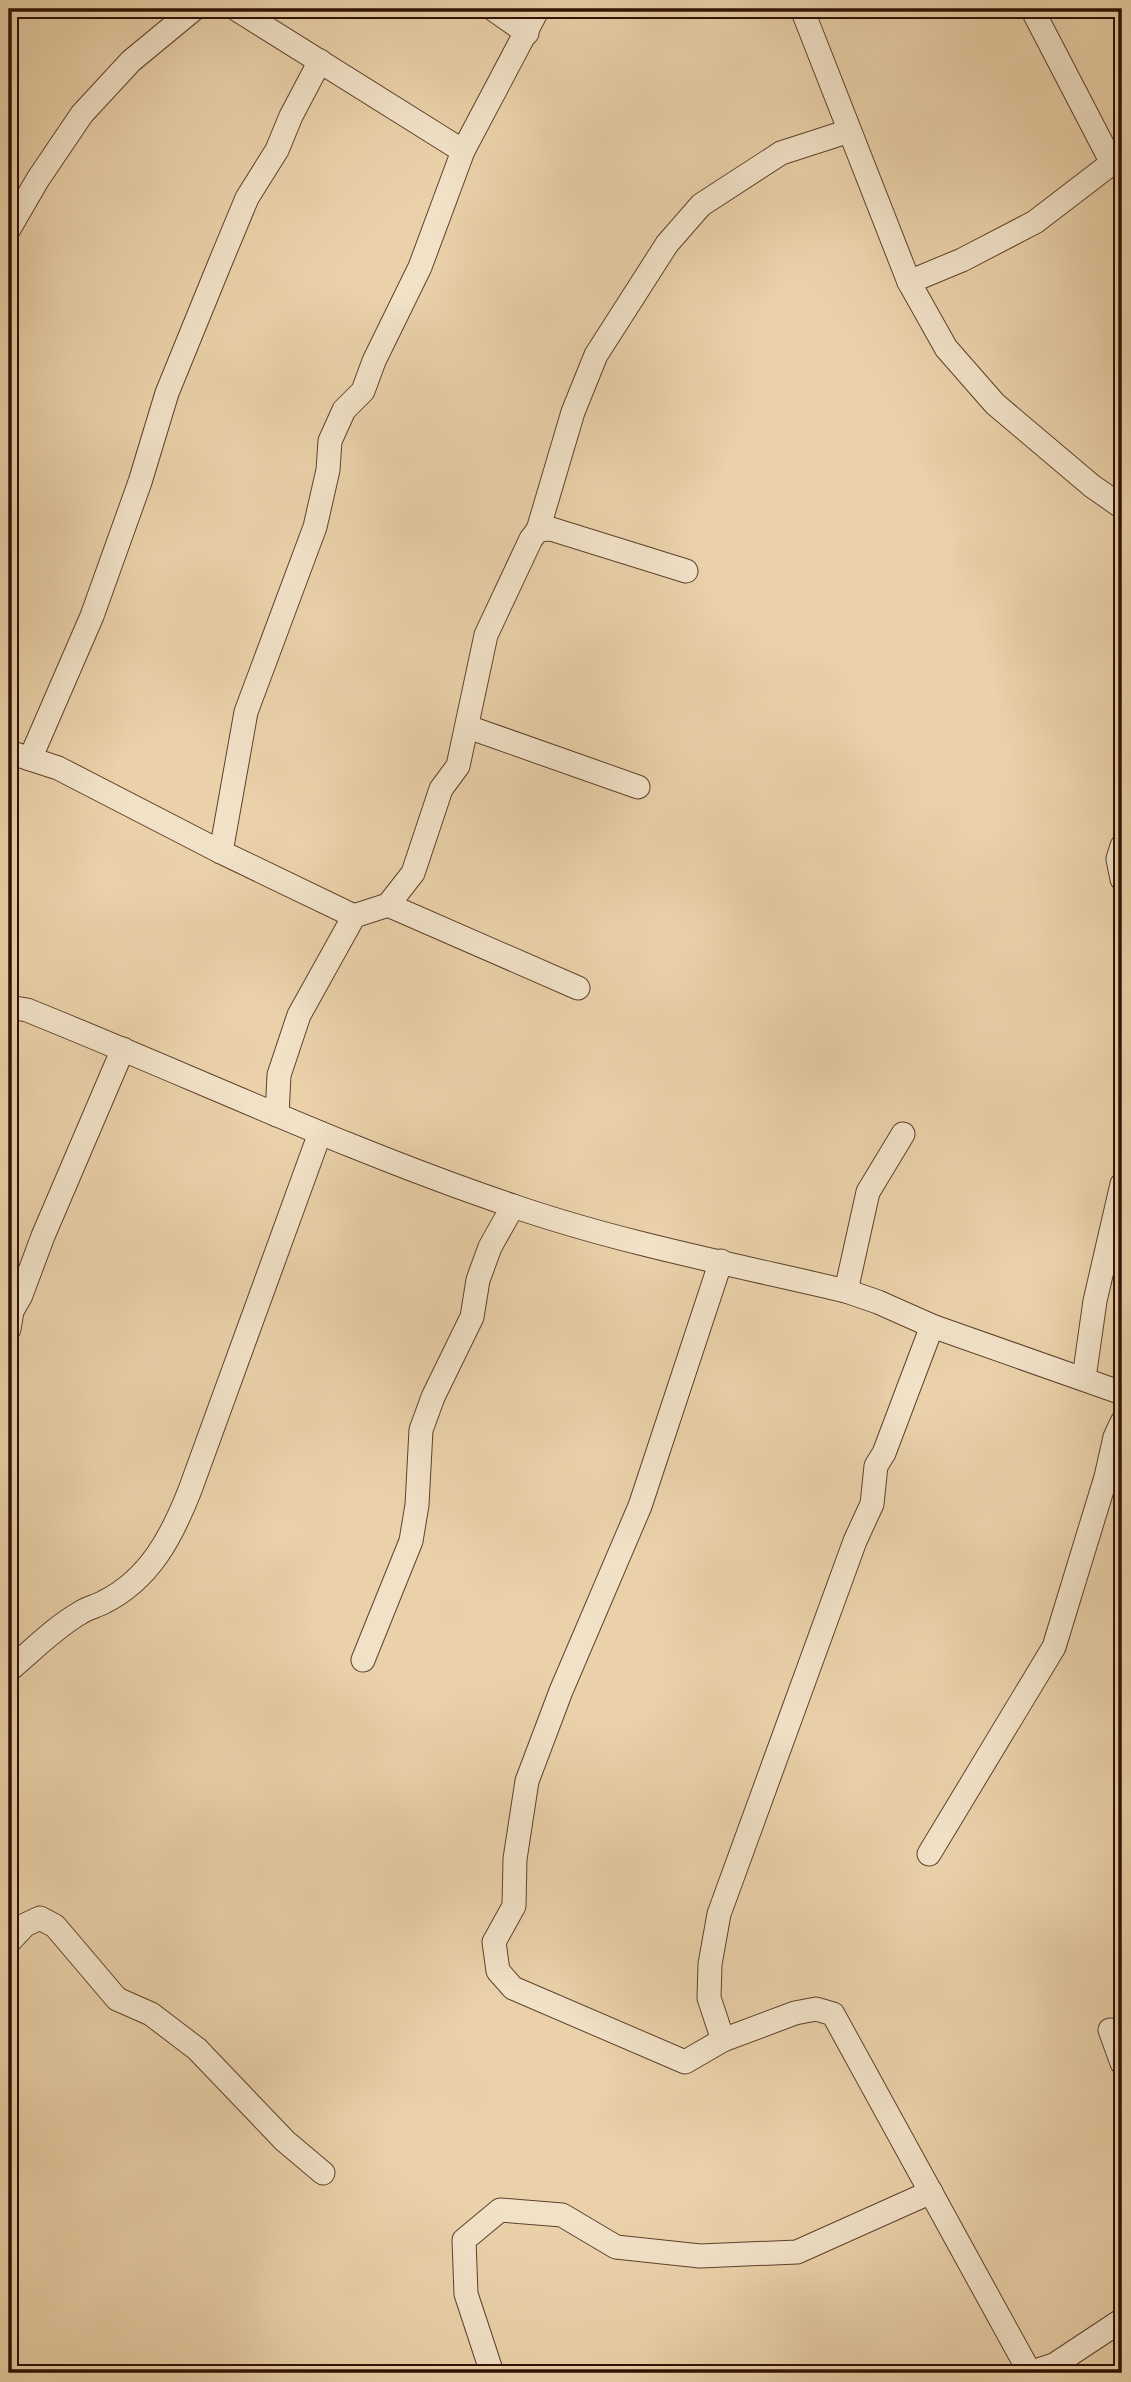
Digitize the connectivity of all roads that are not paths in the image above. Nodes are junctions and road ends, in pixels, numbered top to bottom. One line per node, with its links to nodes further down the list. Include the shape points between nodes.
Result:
1 (194, 9): 12 (street, via 131,61 82,114)
2 (236, 9): 8 (street)
3 (493, 9): 7 (street)
4 (538, 9): 7 (street)
5 (802, 9): 9 (street)
6 (1032, 9): 11 (street)
7 (527, 33): 10 (street)
8 (320, 61): 10 (street); 18 (street, via 277,150 247,198 167,393 92,616)
9 (849, 131): 13 (street); 15 (street, via 781,153 701,205 667,244 596,355 573,412)
10 (463, 151): 21 (street, via 420,267 363,391 344,410 330,441 315,527 246,712)
11 (1117, 161): 13 (street, via 1035,222)
12 (9, 229)
13 (909, 282): 14 (street, via 946,348 995,404)
14 (1122, 507)
15 (538, 530): 16 (street, via 551,529); 17 (street, via 486,635)
16 (686, 571)
17 (467, 727): 19 (street); 23 (street, via 458,766 441,789 413,873)
18 (19, 756): 21 (street, via 58,768)
19 (638, 787)
20 (1122, 846): 22 (street, via 1118,859)
21 (221, 852): 24 (street)
22 (1122, 879)
23 (388, 905): 24 (street); 25 (street)
24 (354, 916): 28 (street, via 299,1014 279,1076)
25 (578, 988)
26 (9, 1007): 27 (street)
27 (123, 1049): 28 (street); 36 (street, via 12,1311)
28 (277, 1115): 29 (street)
29 (320, 1133): 32 (street); 41 (street, via 177,1525 161,1554 131,1586 80,1612)
30 (903, 1134): 34 (street, via 867,1192)
31 (1122, 1184): 37 (street, via 1095,1301)
32 (513, 1206): 33 (street); 40 (street, via 490,1247 472,1317 421,1430 419,1492 411,1541)
33 (720, 1261): 34 (street); 45 (street, via 640,1506 527,1781 515,1859 514,1906 494,1942 498,1971 513,1988 685,2062)
34 (846, 1291): 35 (street)
35 (932, 1326): 37 (street); 45 (street, via 876,1466 872,1504 719,1914 709,1998)
36 (9, 1329)
37 (1084, 1378): 38 (street)
38 (1122, 1393)
39 (1122, 1422): 42 (street, via 1054,1647)
40 (363, 1661)
41 (9, 1670)
42 (929, 1854)
43 (9, 1942): 47 (street, via 25,1925 40,1918 55,1926 117,1999 151,2014 197,2049 285,2141)
44 (1110, 2030): 46 (street)
45 (723, 2040): 48 (street, via 795,2013 816,2009 833,2014)
46 (1122, 2063)
47 (323, 2173)
48 (931, 2192): 51 (street, via 797,2252 700,2256 616,2247 562,2215 500,2210 464,2240 466,2294); 52 (street)
49 (1122, 2320): 50 (street)
50 (1056, 2369): 52 (street)
51 (492, 2373)
52 (1030, 2373)

